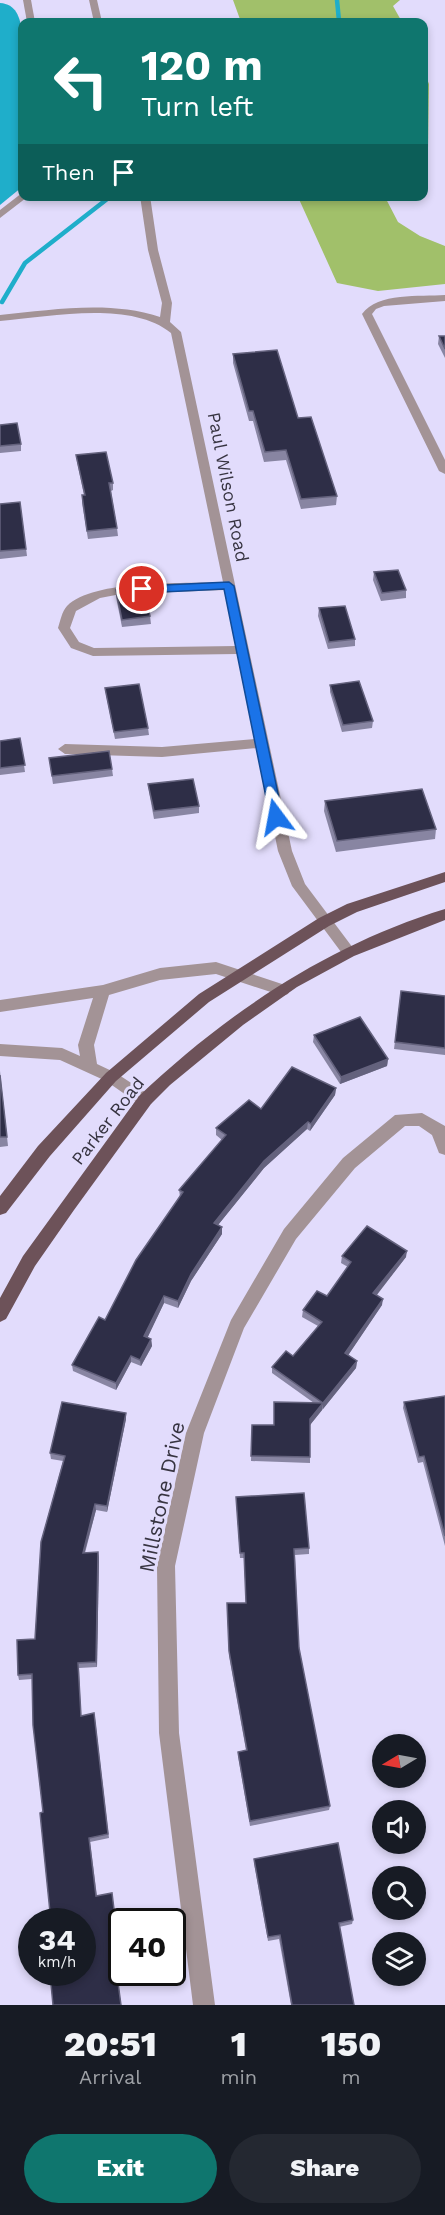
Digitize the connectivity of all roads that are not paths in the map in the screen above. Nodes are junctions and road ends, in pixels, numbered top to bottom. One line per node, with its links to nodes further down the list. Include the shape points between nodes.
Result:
1 (27, 0): 3 (street)
2 (93, 0): 4 (street)
3 (31, 18)
4 (97, 18)
5 (18, 200): 7 (street)
6 (146, 201): 10 (street, via 167,303)
7 (0, 215)
8 (445, 298): 11 (street, via 382,303 367,314)
9 (0, 318): 10 (street, via 110,312 149,314)
10 (165, 321): 13 (street, Paul Wilson Road, via 180,341)
11 (440, 451): 12 (street)
12 (445, 471)
13 (229, 586): 14 (street, Paul Wilson Road); 14 (street, via 121,590 96,595 71,609 64,628 75,645 93,652)
14 (242, 650): 15 (street, Paul Wilson Road)
15 (261, 743): 16 (street, via 162,752); 19 (street, Paul Wilson Road, via 285,851 299,885)
16 (65, 749)
17 (445, 877): 19 (main road, Parker Road, via 352,908)
18 (445, 914): 20 (main road, Parker Road)
19 (324, 922): 20 (street, Paul Wilson Road); 21 (main road, Parker Road)
20 (349, 952): 22 (main road, Parker Road)
21 (239, 975): 22 (street); 23 (street, via 216,968 160,974); 27 (main road, Parker Road, via 204,998)
22 (283, 990): 28 (main road, Parker Road, via 238,1021)
23 (103, 991): 24 (street); 26 (street, via 86,1045)
24 (0, 1006)
25 (0, 1050): 26 (street, via 62,1054)
26 (90, 1067): 27 (street)
27 (111, 1077): 28 (street); 30 (main road, Parker Road, via 44,1151)
28 (145, 1100): 31 (main road, Parker Road, via 29,1261)
29 (445, 1148): 32 (street, Millstone Drive, via 439,1131 422,1119 401,1120 349,1162 290,1234 237,1325 195,1433 166,1566 169,1733)
30 (0, 1208)
31 (0, 1314)
32 (204, 2005)

